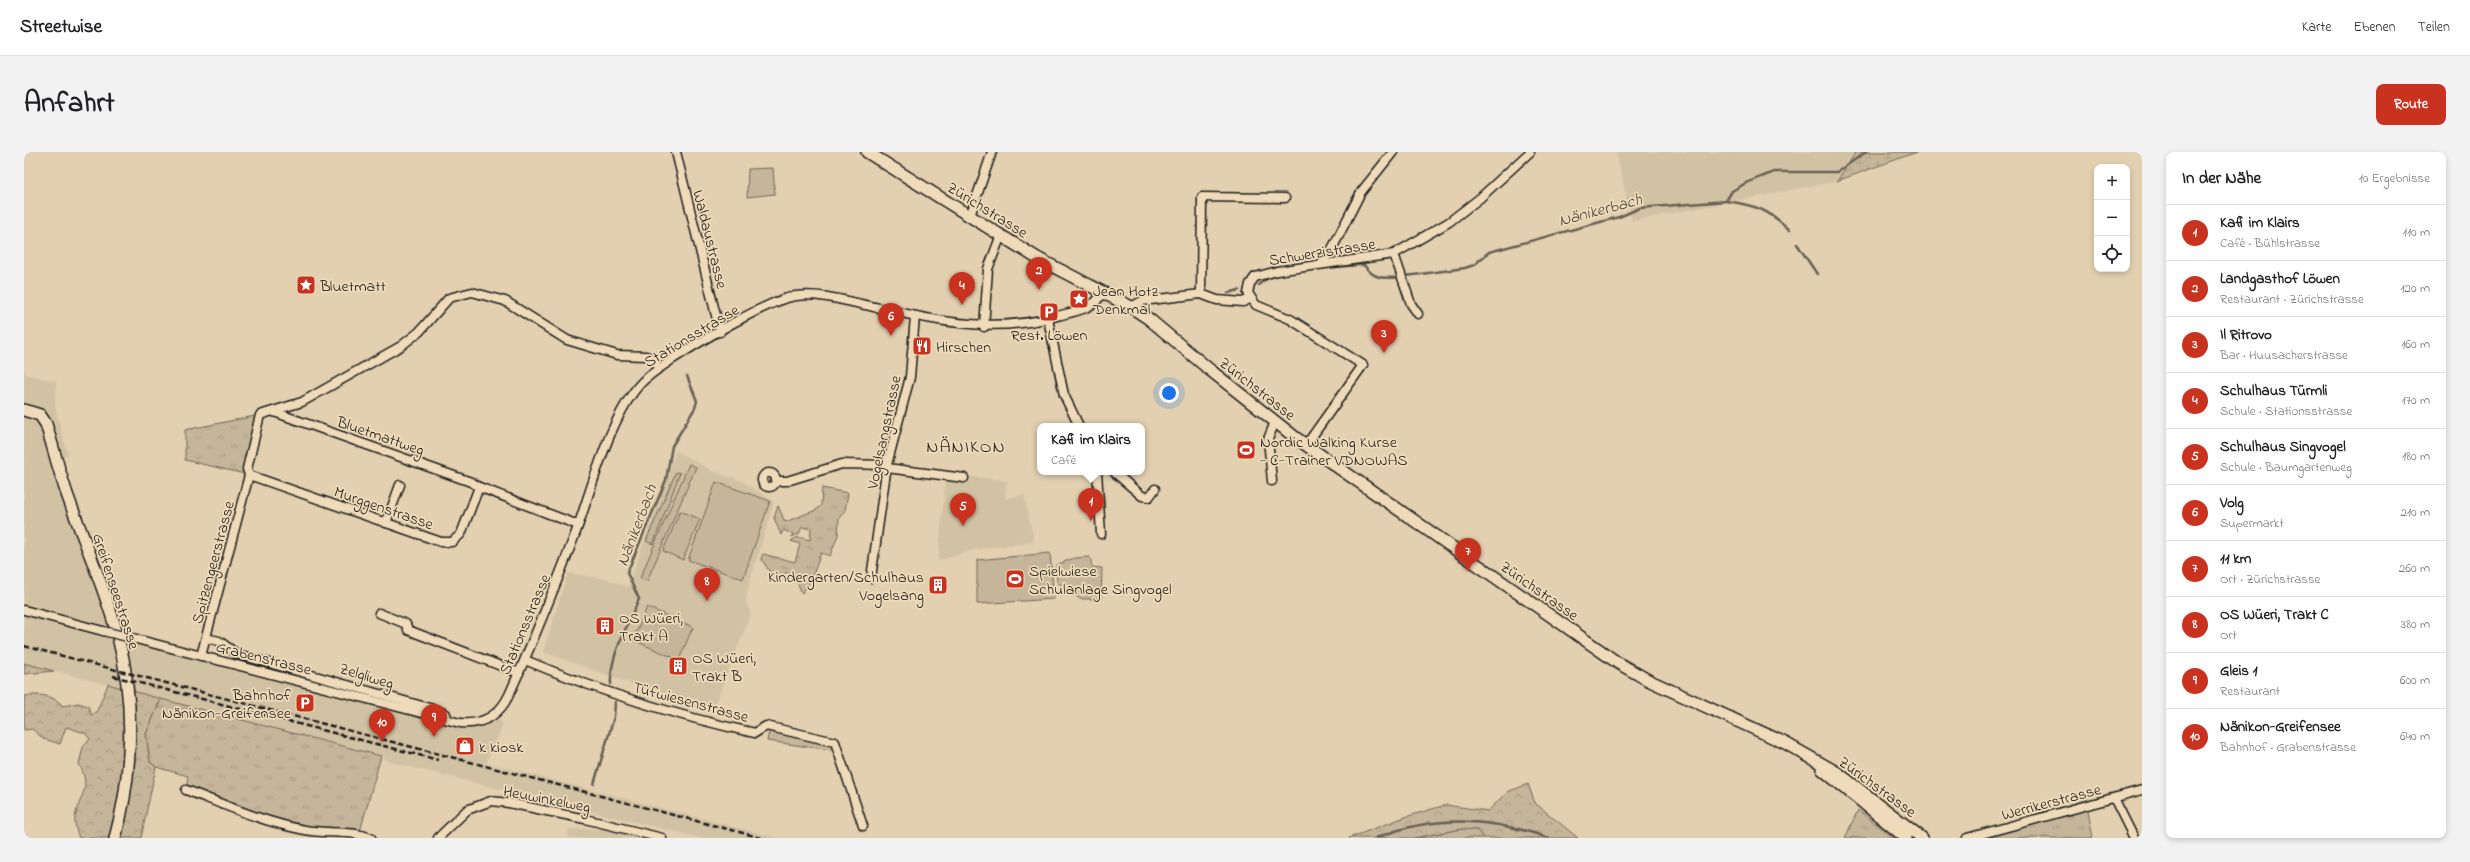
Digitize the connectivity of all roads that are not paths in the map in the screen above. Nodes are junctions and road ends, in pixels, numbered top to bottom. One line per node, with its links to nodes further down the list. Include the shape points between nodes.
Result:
1 (676, 152): 19 (street, Waldaustrasse)
2 (867, 152): 7 (main road, Zürichstrasse)
3 (992, 152): 7 (street)
4 (1393, 152): 10 (street, via 1361,192 1332,249)
5 (1530, 152): 9 (street, Schwerzistrasse, via 1480,198 1455,217)
6 (1285, 198): 12 (street, via 1202,197)
7 (970, 216): 8 (main road, Zürichstrasse)
8 (1001, 235): 11 (main road, Zürichstrasse, via 1037,258); 18 (street, via 988,269)
9 (1394, 254): 10 (street, Schwerzistrasse); 15 (street, Schwerzistrasse, via 1411,304)
10 (1321, 264): 13 (street, Schwerzistrasse, via 1289,268 1255,277 1250,284)
11 (1104, 292): 14 (main road, Zürichstrasse); 17 (street, Stationsstrasse, via 1092,306)
12 (1201, 294): 13 (street, via 1217,300 1242,302); 14 (street, via 1142,301)
13 (1250, 299): 25 (street, via 1256,305 1309,330 1363,365)
14 (1131, 307): 23 (main road, Zürichstrasse)
15 (1418, 314)
16 (915, 316): 18 (street, Stationsstrasse); 19 (street, Stationsstrasse, via 835,298 796,296 767,306); 26 (street, Vogelsangstrasse, via 910,377)
17 (1048, 319): 18 (street, Stationsstrasse, via 1013,325); 24 (street, via 1064,395)
18 (984, 326)
19 (720, 332): 20 (street, Stationsstrasse)
20 (659, 368): 22 (street, via 646,356 617,355 567,340 506,301 472,292 450,298 401,346 302,402); 37 (street, Stationsstrasse, via 641,384 618,419)
21 (24, 410): 53 (main road, Greifenseestrasse, via 40,415 48,430 67,495 114,623 124,664 128,698 128,756)
22 (274, 412): 27 (street, Spitzengeerstrasse, via 260,415 247,469); 34 (street, Bluetmattweg)
23 (1275, 422): 25 (main road, Zürichstrasse); 32 (street, via 1268,439)
24 (1078, 423)
25 (1306, 445): 48 (main road, Zürichstrasse, via 1618,662 1648,680 1778,740)
26 (887, 467): 30 (street); 31 (street, via 842,464); 39 (street, Vogelsangstrasse)
27 (249, 475): 36 (street, Murggenstrasse); 42 (street, Spitzengeerstrasse)
28 (1097, 475): 38 (street)
29 (1118, 475): 35 (street, via 1142,496 1149,497)
30 (964, 478)
31 (776, 481)
32 (1272, 481)
33 (400, 485): 36 (street)
34 (479, 487): 36 (street, Murggenstrasse, via 461,534 452,542 441,542); 37 (street, Bluetmattweg)
35 (1155, 489)
36 (386, 523)
37 (578, 525): 44 (street, Stationsstrasse)
38 (1102, 534)
39 (871, 578)
40 (24, 610): 43 (street, Grabenstrasse, bridge)
41 (379, 614): 45 (street, via 406,624 408,630)
42 (206, 638): 43 (street, Spitzengeerstrasse); 47 (street, Zelgliweg, via 219,641 237,654 433,708 446,714)
43 (201, 656): 47 (street, Grabenstrasse)
44 (524, 660): 45 (street, Stationsstrasse); 52 (street, Tüfwiesenstrasse, via 674,714 755,733 766,726 835,742)
45 (519, 673): 46 (street, Stationsstrasse, via 505,703)
46 (495, 714): 47 (street, Grabenstrasse, via 487,720 472,724)
47 (448, 720)
48 (1814, 761): 57 (main road, Zürichstrasse, via 1833,780); 58 (main road, Zürichstrasse, via 1838,773)
49 (186, 790): 54 (street, via 269,822 305,830)
50 (2142, 790): 51 (street, Werrikerstrasse)
51 (2114, 798): 59 (street, Werrikerstrasse); 60 (street)
52 (863, 826)
53 (114, 838)
54 (371, 838)
55 (438, 838): 56 (street, Heuwinkelweg, via 467,810 492,801)
56 (662, 838)
57 (1906, 838)
58 (1922, 838)
59 (1968, 838)
60 (2134, 838)

